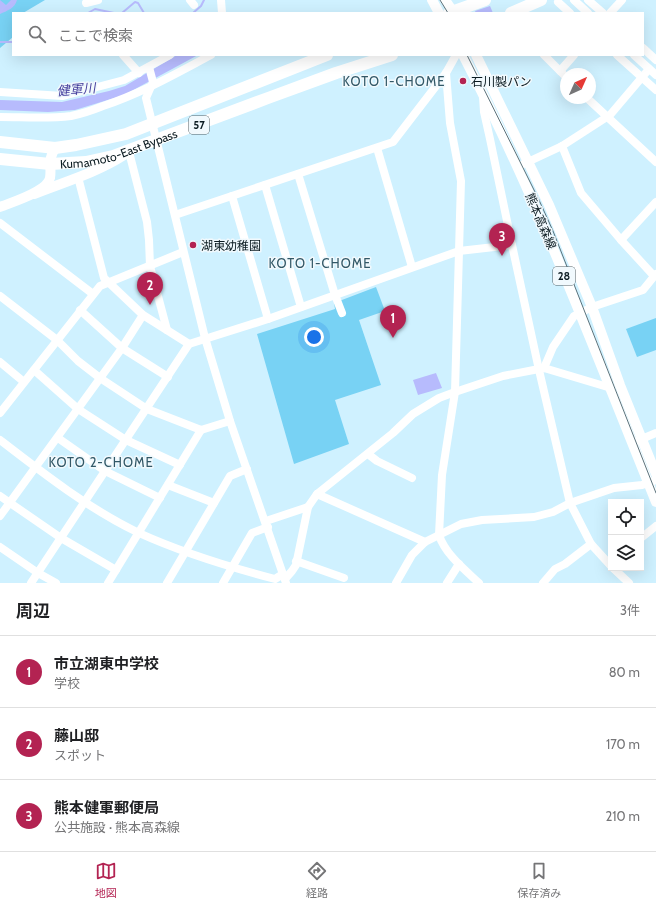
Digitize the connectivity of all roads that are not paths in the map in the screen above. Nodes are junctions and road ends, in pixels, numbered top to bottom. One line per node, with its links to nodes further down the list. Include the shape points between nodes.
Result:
1 (98, 0): 11 (street)
2 (221, 0): 12 (street)
3 (432, 0): 13 (main road)
4 (445, 0): 14 (main road)
5 (485, 0): 14 (highway)
6 (541, 0): 15 (highway)
7 (574, 0): 17 (street)
8 (588, 0): 18 (street)
9 (622, 0): 19 (street)
10 (558, 2): 16 (street)
11 (86, 3)
12 (222, 12)
13 (439, 12)
14 (452, 12)
15 (513, 12)
16 (569, 12)
17 (587, 12)
18 (602, 12)
19 (611, 12)
20 (644, 49): 33 (street)
21 (124, 56): 38 (street)
22 (168, 56): 34 (street)
23 (209, 56): 41 (street)
24 (324, 56): 48 (highway, Kumamoto-East Bypass / 57)
25 (389, 56): 49 (highway, Kumamoto-East Bypass / 57, via 284,92)
26 (455, 56): 39 (street)
27 (464, 56): 44 (main road, 熊本高森線 / 28)
28 (476, 56): 56 (main road, 熊本高森線 / 28)
29 (545, 56): 36 (street)
30 (573, 56): 35 (street)
31 (618, 56): 40 (street)
32 (635, 56): 37 (street)
33 (656, 60)
34 (149, 67): 38 (street); 41 (street)
35 (566, 68)
36 (560, 71)
37 (653, 71): 40 (street)
38 (139, 73): 43 (street, via 124,80 63,96)
39 (446, 74): 53 (street, via 393,142); 71 (street, via 450,123 460,181)
40 (642, 78): 42 (street); 47 (street)
41 (152, 85): 46 (street, via 120,101 71,116); 48 (street, via 146,98)
42 (656, 90)
43 (0, 92)
44 (483, 94): 59 (main road, 熊本高森線 / 28); 70 (street, via 484,112)
45 (594, 104): 47 (street)
46 (0, 117)
47 (607, 117): 51 (street); 57 (street)
48 (152, 124): 49 (street); 52 (highway, Kumamoto-East Bypass / 57, via 119,136)
49 (158, 140): 54 (highway, Kumamoto-East Bypass / 57); 67 (street)
50 (0, 142): 52 (highway, Kumamoto-East Bypass / 57)
51 (562, 146): 56 (street); 69 (street, via 581,193)
52 (55, 148): 58 (main road, via 50,157)
53 (377, 148): 60 (street); 74 (street)
54 (131, 151): 58 (highway, Kumamoto-East Bypass / 57, via 86,162); 61 (main road, via 110,164); 73 (street, via 147,222)
55 (0, 159): 58 (highway, Kumamoto-East Bypass / 57)
56 (528, 161): 59 (street); 81 (main road, 熊本高森線 / 28)
57 (656, 162)
58 (50, 164): 63 (main road, via 48,184)
59 (517, 167): 83 (main road, 熊本高森線 / 28)
60 (298, 174): 62 (street); 78 (street)
61 (78, 177): 63 (main road); 76 (street)
62 (265, 185): 64 (street); 80 (street)
63 (34, 194): 66 (main road)
64 (232, 196): 67 (street); 86 (street)
65 (656, 202): 69 (street)
66 (0, 207)
67 (175, 215): 72 (street)
68 (0, 223): 77 (street)
69 (621, 240): 75 (street)
70 (512, 245): 71 (street); 93 (street)
71 (459, 251): 74 (street); 99 (street)
72 (183, 252): 73 (street); 88 (street)
73 (150, 266): 76 (street); 87 (street)
74 (412, 267): 78 (street)
75 (655, 275): 81 (street, via 643,290)
76 (107, 282): 77 (street); 85 (street)
77 (93, 294): 82 (street)
78 (335, 295): 80 (street); 84 (street)
79 (0, 296): 89 (street)
80 (301, 307): 86 (street)
81 (592, 307): 83 (street); 109 (main road, 熊本高森線 / 28)
82 (80, 310): 89 (street); 91 (street)
83 (580, 312): 93 (street, via 568,323); 98 (main road, 熊本高森線 / 28)
84 (342, 313)
85 (143, 315): 87 (street); 91 (street)
86 (268, 319): 88 (street)
87 (167, 330): 90 (street)
88 (205, 338): 90 (street); 103 (street)
89 (57, 340): 94 (street); 96 (street)
90 (190, 344): 95 (street)
91 (122, 348): 95 (street); 96 (street)
92 (0, 362): 97 (street)
93 (541, 369): 98 (street); 99 (street, via 503,376); 126 (street)
94 (34, 370): 97 (street); 100 (street)
95 (168, 377): 101 (street)
96 (100, 378): 100 (street); 101 (street)
97 (24, 382): 102 (street)
98 (610, 388): 109 (main road, 熊本高森線 / 28)
99 (455, 392): 110 (street, via 439,398 413,414); 132 (street, via 442,475)
100 (78, 409): 106 (street); 108 (street)
101 (147, 409): 104 (street); 108 (street)
102 (0, 413)
103 (230, 421): 104 (street); 113 (street)
104 (201, 430): 111 (street)
105 (656, 434): 109 (street)
106 (58, 438): 112 (street); 114 (street)
107 (0, 440): 112 (street)
108 (126, 440): 111 (street); 114 (street)
109 (637, 441): 115 (main road, 熊本高森線 / 28); 117 (main road, 熊本高森線 / 28)
110 (368, 454): 116 (street); 119 (street)
111 (180, 465): 118 (street)
112 (36, 468): 123 (street); 124 (street)
113 (247, 469): 125 (street, via 230,476); 129 (street)
114 (105, 471): 121 (street); 124 (street)
115 (656, 474)
116 (412, 478)
117 (652, 481): 122 (main road, 熊本高森線 / 28); 126 (street, via 642,485 614,488)
118 (168, 485): 121 (street); 125 (street)
119 (317, 494): 127 (street); 135 (street)
120 (0, 496): 123 (street)
121 (160, 498): 131 (street)
122 (656, 502)
123 (9, 503): 128 (street); 134 (street)
124 (85, 503): 131 (street); 134 (street)
125 (214, 503): 138 (street)
126 (570, 503): 132 (street, via 553,512 534,517 461,524); 136 (street)
127 (308, 507): 129 (street); 139 (street)
128 (0, 516)
129 (267, 524): 142 (street, via 252,533); 147 (street)
130 (656, 526): 133 (street)
131 (139, 532): 138 (street); 143 (street)
132 (439, 535): 135 (street); 141 (street, via 441,542)
133 (644, 536)
134 (61, 538): 143 (street); 145 (street)
135 (425, 542): 154 (street, via 412,555)
136 (591, 544): 140 (street); 157 (street, via 555,570)
137 (0, 547): 145 (street)
138 (185, 552): 142 (street); 152 (street)
139 (296, 562): 146 (street); 147 (street)
140 (608, 563)
141 (459, 564): 155 (street); 156 (street)
142 (232, 568): 148 (street); 153 (street)
143 (116, 570): 151 (street)
144 (616, 571): 158 (street)
145 (38, 573): 149 (street); 150 (street)
146 (344, 578)
147 (285, 579): 148 (street)
148 (274, 581)
149 (31, 583)
150 (56, 583)
151 (108, 583)
152 (167, 583)
153 (223, 583)
154 (396, 583)
155 (447, 583)
156 (479, 583)
157 (543, 583)
158 (629, 583)

